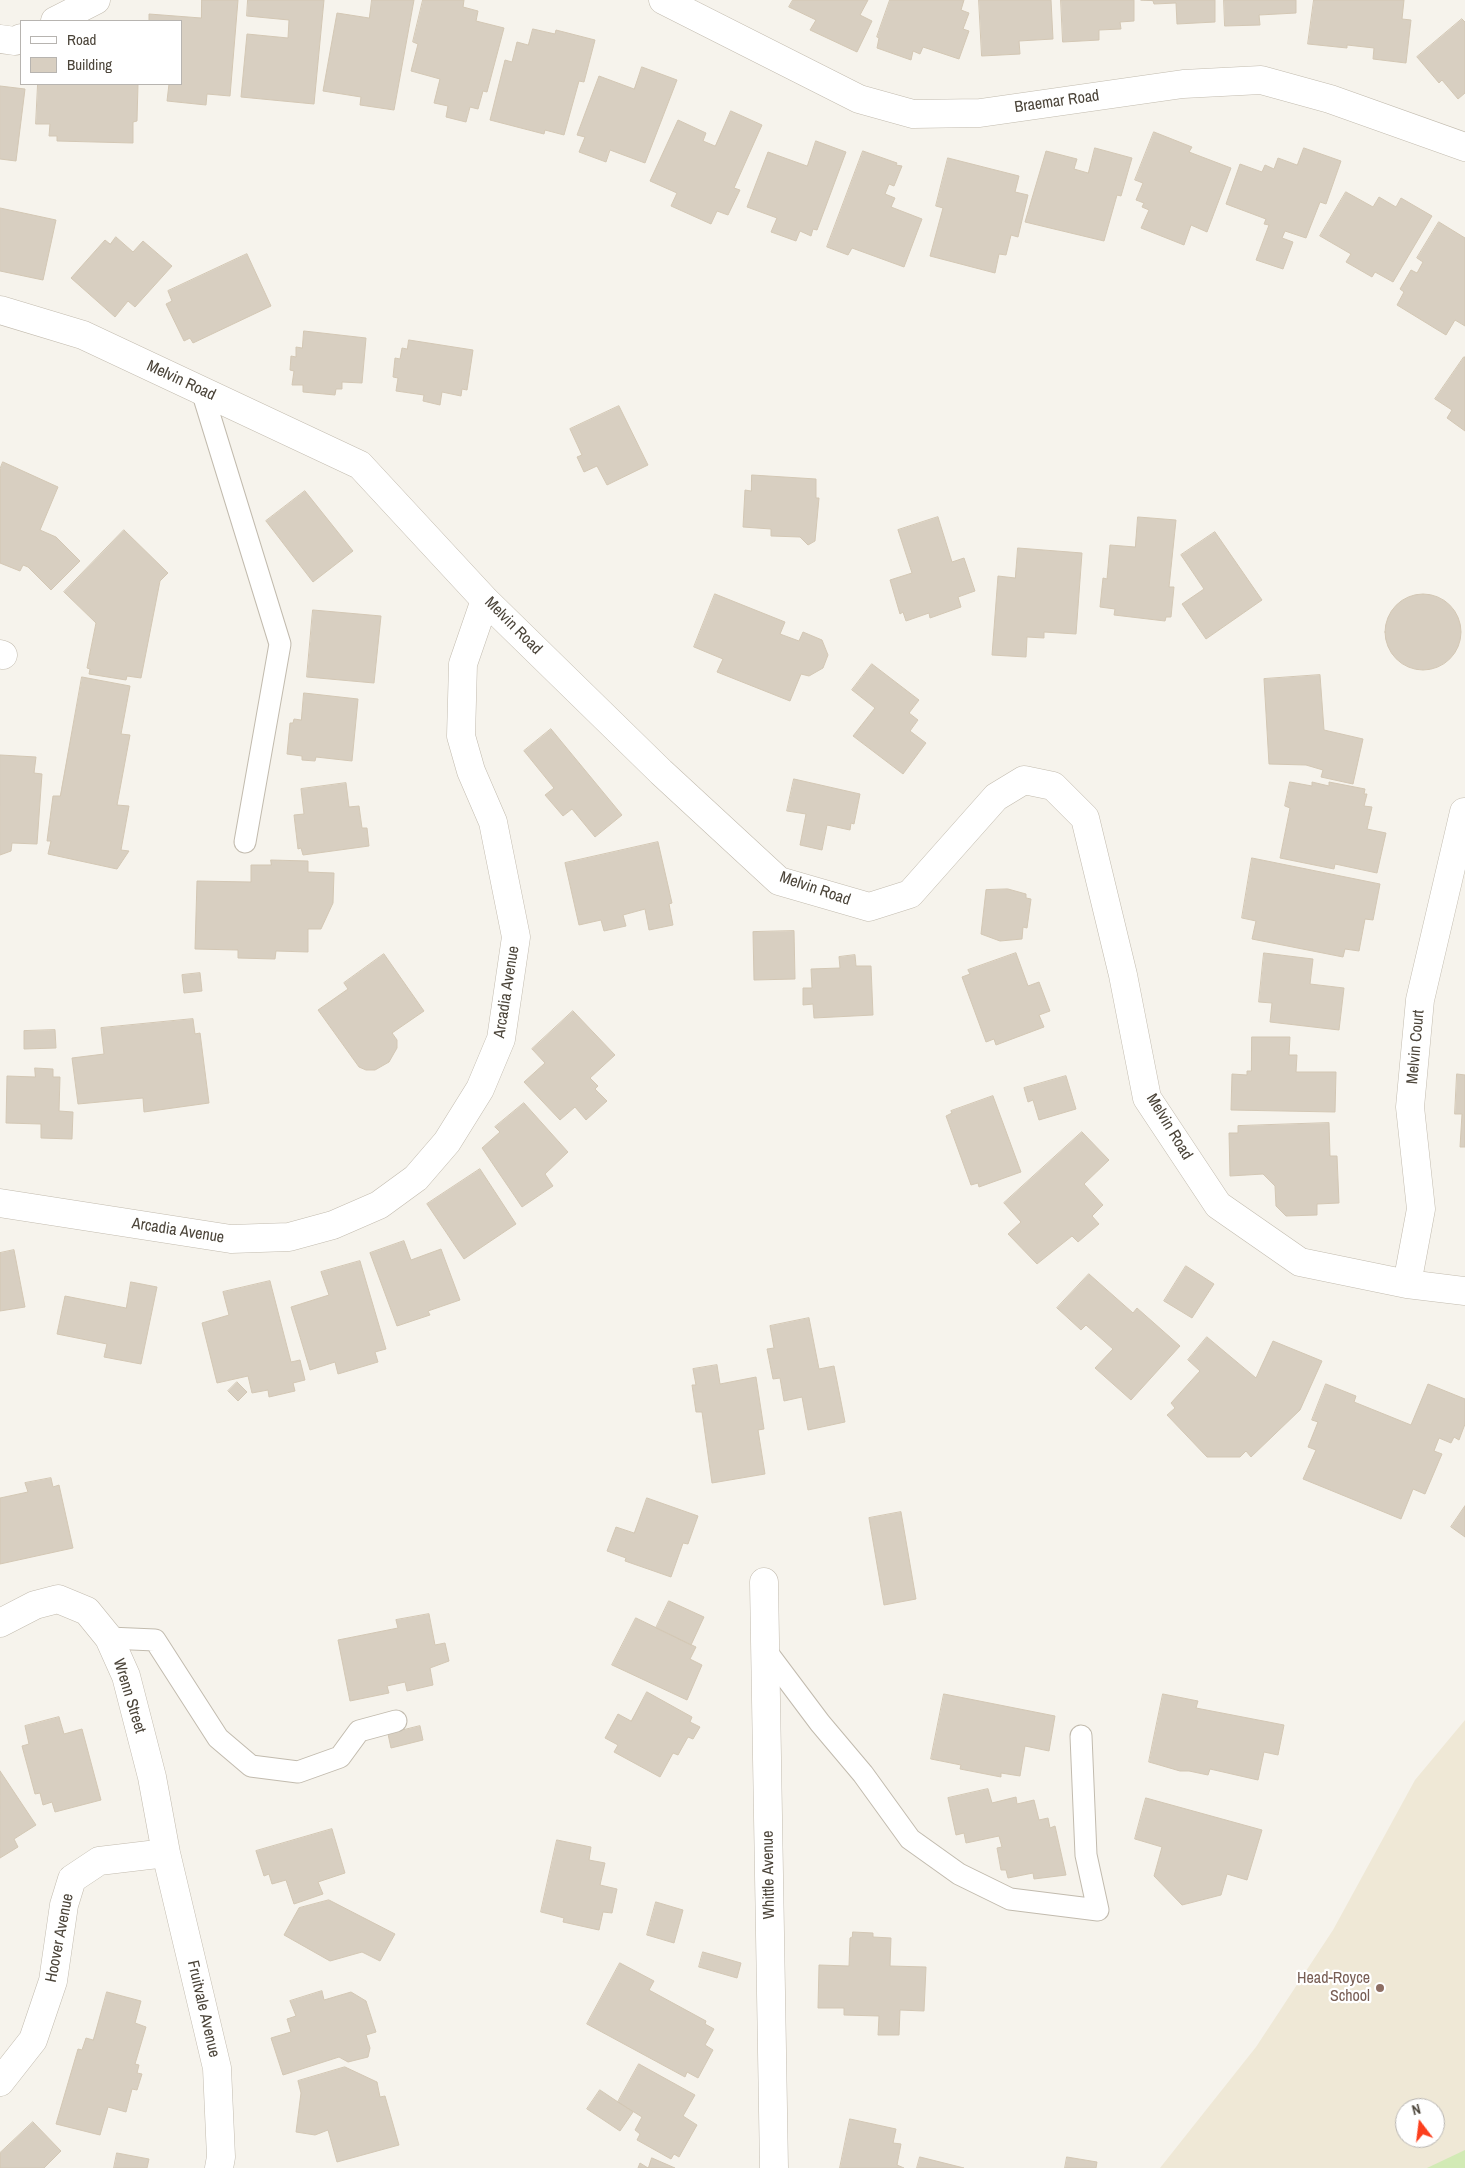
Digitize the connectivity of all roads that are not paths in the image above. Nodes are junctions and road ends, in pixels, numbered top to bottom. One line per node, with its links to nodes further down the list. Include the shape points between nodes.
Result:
1 (96, 0): 3 (street)
2 (663, 0): 6 (street, Braemar Road, via 859,100 913,114 980,113 1183,84 1261,80 1330,99)
3 (57, 20)
4 (20, 38): 5 (street)
5 (0, 39)
6 (1465, 147)
7 (0, 310): 8 (street, Melvin Road, via 83,335)
8 (202, 391): 9 (street, Melvin Road, via 360,465); 11 (lane, via 280,644)
9 (485, 600): 12 (street, Arcadia Avenue, via 463,664 462,736 471,771 493,822 516,937 501,1039 480,1090 447,1142 416,1178 379,1205 333,1225 289,1238 231,1239); 13 (street, Melvin Road, via 661,772 779,881 869,907 910,894 996,798 1024,780 1053,786 1085,818 1147,1098 1218,1205 1300,1262)
10 (1464, 812): 13 (street, Melvin Court, via 1420,1000 1410,1108 1421,1209)
11 (245, 842)
12 (0, 1203)
13 (1407, 1284): 14 (street, Melvin Road)
14 (1465, 1291)
15 (764, 1582): 18 (street, Whittle Avenue)
16 (0, 1623): 17 (street, Wrenn Street, via 34,1605 58,1599 87,1611)
17 (109, 1638): 19 (lane, via 155,1640 218,1738 251,1766 298,1772 340,1757 359,1731); 21 (street, Wrenn Street, via 126,1676 152,1778)
18 (766, 1651): 20 (lane, via 820,1723 864,1774 910,1838 959,1874 1010,1899 1098,1910 1086,1855); 24 (street, Whittle Avenue)
19 (396, 1721)
20 (1081, 1736)
21 (166, 1853): 22 (street, Hoover Avenue, via 99,1862 72,1879 64,1905 53,1981 33,2040); 23 (street, Fruitvale Avenue, via 217,2068)
22 (0, 2082)
23 (219, 2168)
24 (774, 2168)

